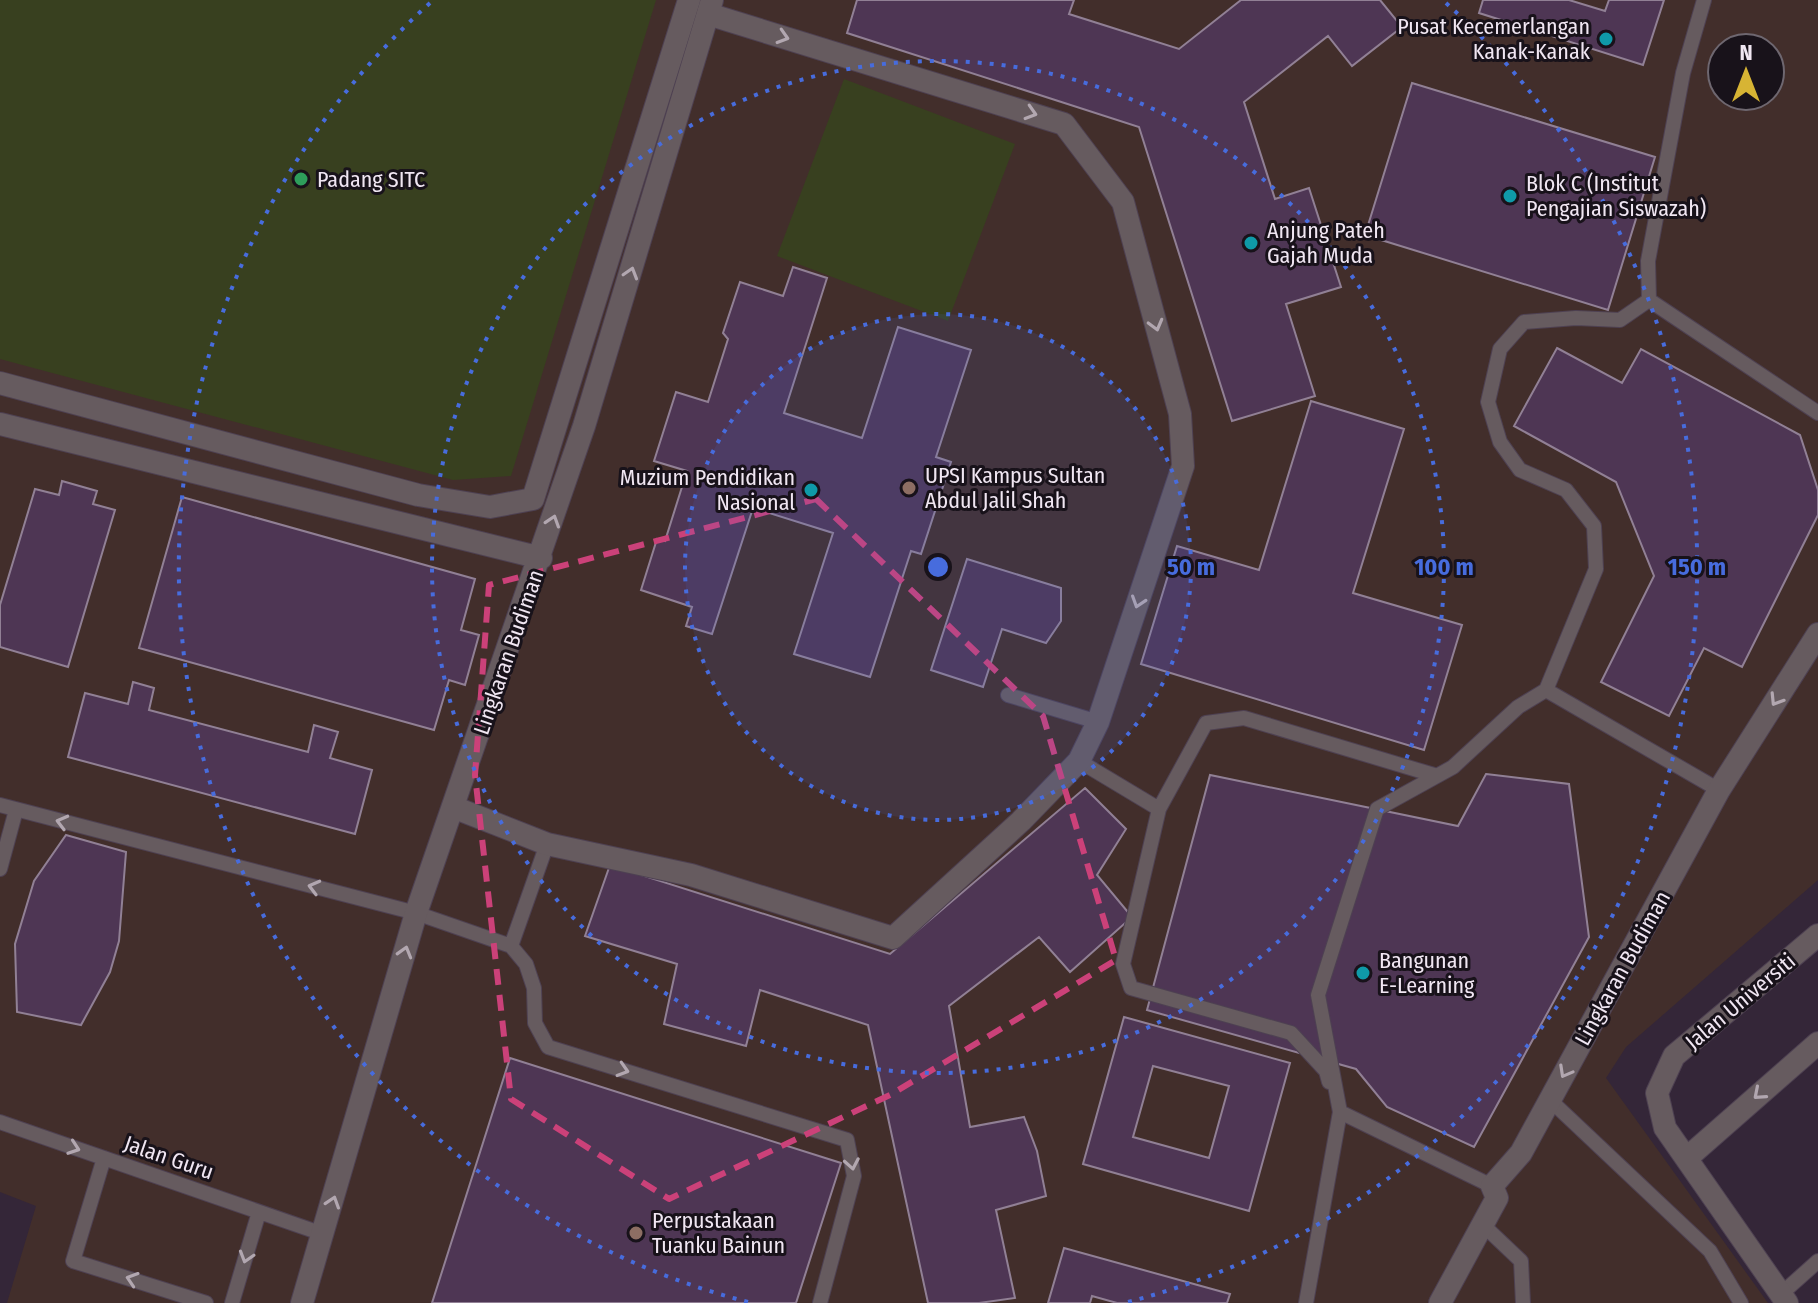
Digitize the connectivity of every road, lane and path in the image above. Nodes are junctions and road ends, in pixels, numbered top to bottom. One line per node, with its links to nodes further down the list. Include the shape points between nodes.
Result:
1 (689, 0): 5 (street, via 533,499 490,507 418,495)
2 (1704, 0): 4 (lane, via 1683,73 1648,261)
3 (710, 7): 8 (street, Lingkaran Budiman, one-way to 3); 12 (street, one-way to 12, via 1064,124 1123,202 1180,414 1183,466)
4 (1649, 300): 6 (lane); 10 (lane, via 1620,320 1524,322 1500,349 1488,402 1500,442 1520,470 1566,490 1594,526 1596,569)
5 (0, 383)
6 (1818, 413)
7 (0, 424): 8 (street)
8 (541, 558): 17 (street, Lingkaran Budiman)
9 (1818, 634): 15 (street, Lingkaran Budiman, one-way to 15)
10 (1546, 690): 14 (lane, via 1518,707 1453,767); 15 (lane)
11 (1008, 695): 12 (lane)
12 (1098, 722): 13 (street)
13 (1079, 761): 18 (lane); 20 (street, via 893,938 691,875)
14 (1434, 775): 18 (lane, via 1244,718 1219,721 1206,723); 27 (lane, via 1377,809 1318,995)
15 (1719, 790): 26 (street, Lingkaran Budiman, one-way to 26)
16 (0, 805): 19 (lane)
17 (453, 807): 20 (street); 22 (street, Lingkaran Budiman)
18 (1159, 809): 27 (lane, via 1123,964 1131,988 1291,1033 1326,1071)
19 (16, 810): 21 (lane); 22 (lane, one-way to 19)
20 (547, 844): 24 (lane)
21 (0, 869)
22 (416, 913): 24 (lane); 34 (street, Lingkaran Budiman, one-way to 22)
23 (1818, 935): 30 (street, Jalan Universiti, via 1674,1056 1657,1093 1665,1128)
24 (511, 946): 40 (lane, one-way to 40, via 526,964 534,988 535,1023 548,1047 847,1140 854,1176)
25 (1818, 1043): 30 (street, one-way to 30)
26 (1550, 1100): 31 (street, Lingkaran Budiman, via 1521,1153); 44 (lane, via 1710,1251)
27 (1340, 1112): 31 (lane); 41 (lane)
28 (0, 1122): 29 (lane, Jalan Guru, one-way to 29)
29 (104, 1158): 32 (lane, Jalan Guru); 37 (lane, one-way to 29, via 73,1261)
30 (1687, 1158): 36 (street, Jalan Universiti)
31 (1492, 1186): 33 (street, Lingkaran Budiman, via 1497,1198)
32 (259, 1212): 34 (lane, Jalan Guru); 38 (lane, one-way to 38)
33 (1482, 1224): 42 (street, Lingkaran Budiman); 43 (lane, via 1521,1261)
34 (323, 1234): 39 (street, Lingkaran Budiman)
35 (1818, 1261): 36 (lane)
36 (1784, 1298)
37 (206, 1303)
38 (232, 1303)
39 (302, 1303)
40 (820, 1303)
41 (1306, 1303)
42 (1440, 1303)
43 (1523, 1303)
44 (1741, 1303)

